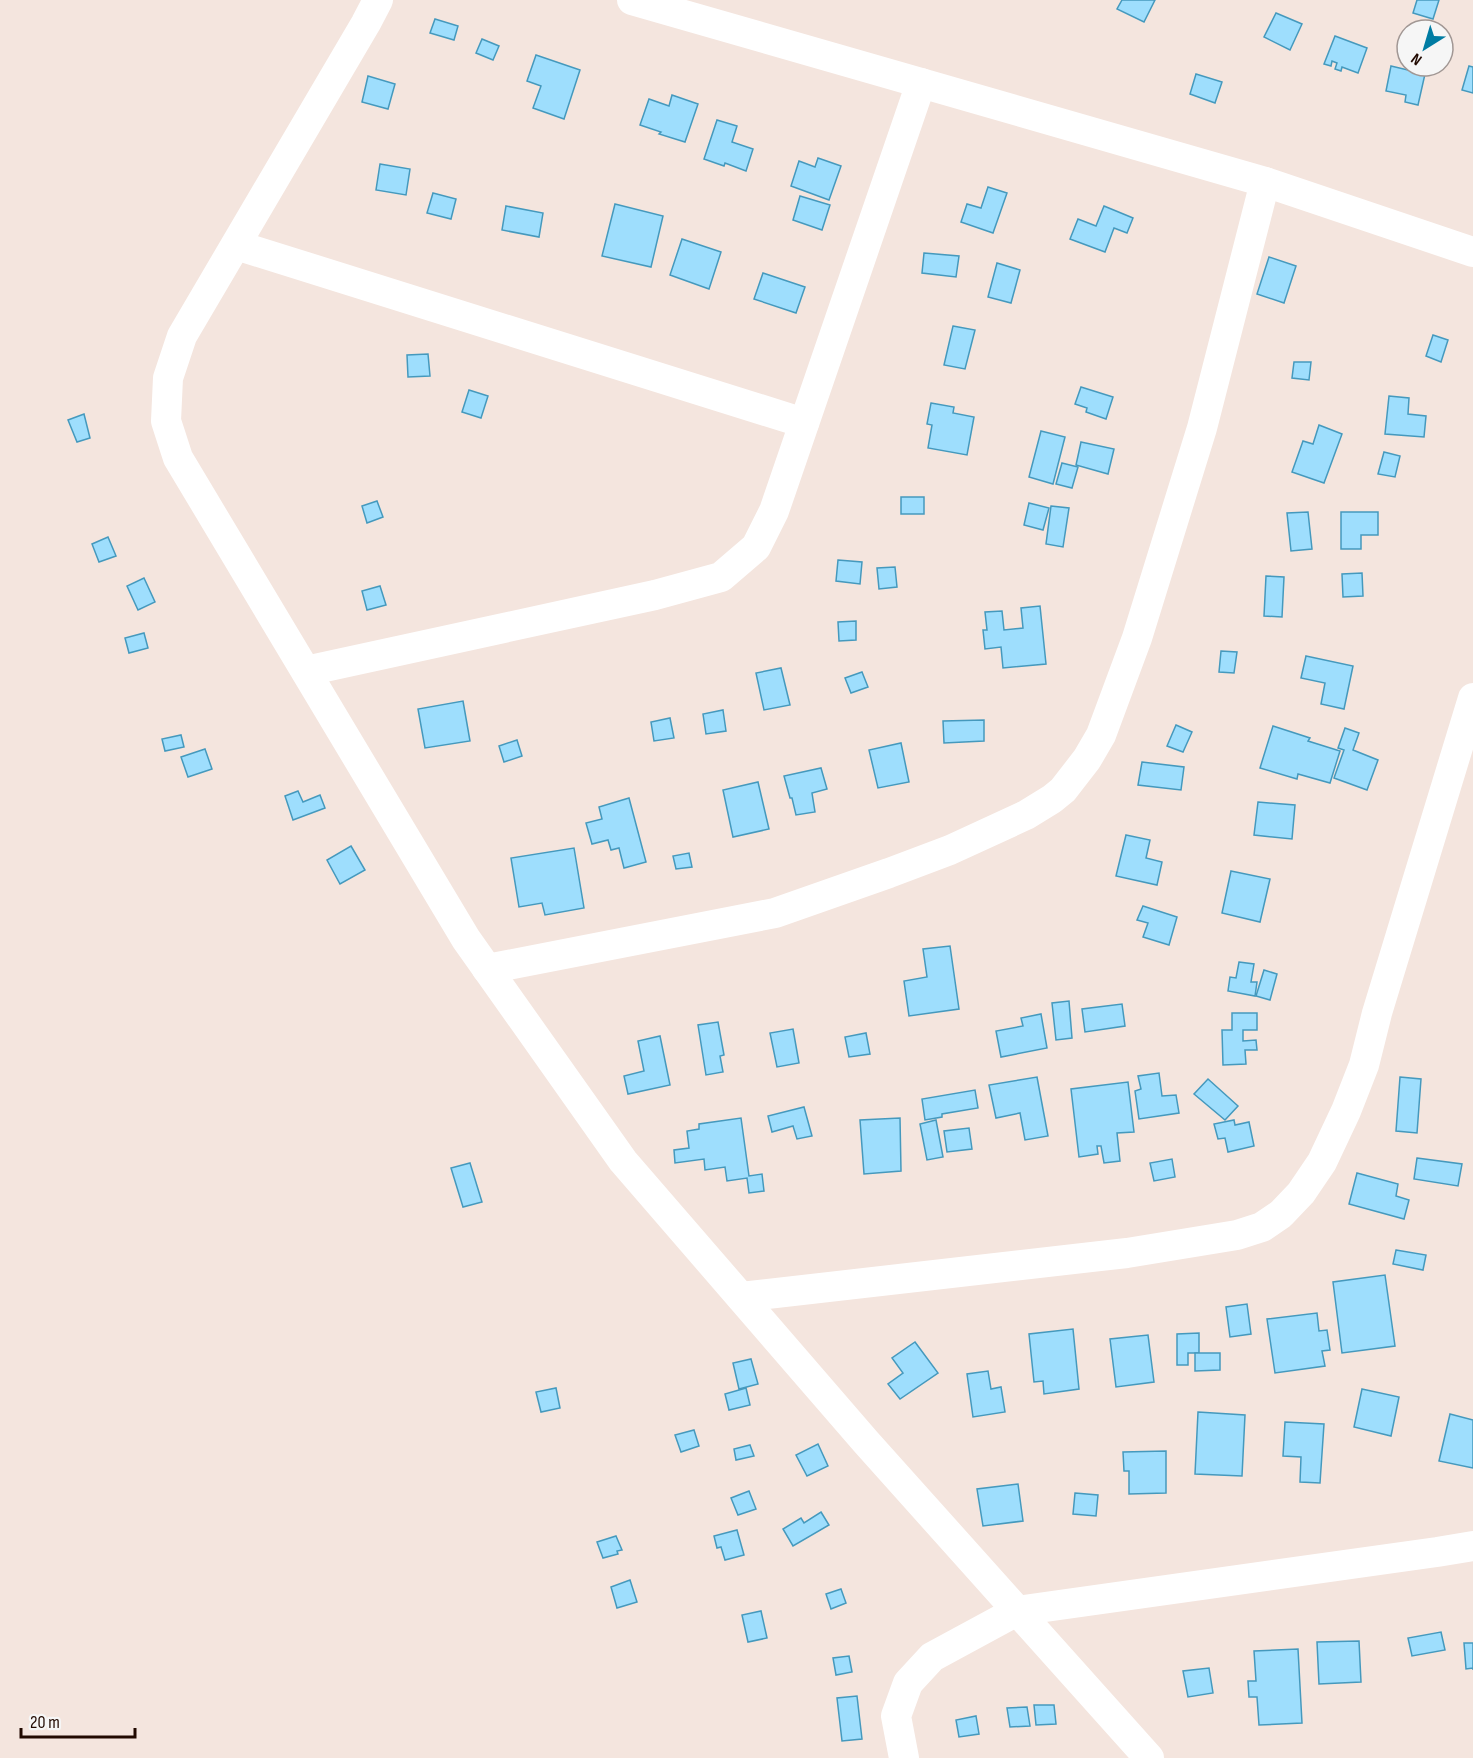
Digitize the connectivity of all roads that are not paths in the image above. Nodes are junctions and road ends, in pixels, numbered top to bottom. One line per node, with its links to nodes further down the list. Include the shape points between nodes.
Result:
1 (378, 0): 5 (street)
2 (632, 0): 3 (street)
3 (921, 83): 4 (street); 7 (street)
4 (1265, 182): 6 (street); 10 (street, via 1202,428 1137,638 1101,735 1063,790 1026,815 950,850 775,913)
5 (236, 244): 7 (street); 8 (street, via 182,336 168,378 166,421 178,458)
6 (1473, 252)
7 (804, 423): 8 (street, via 774,511 756,547 722,577)
8 (306, 672): 10 (street)
9 (1473, 698): 11 (street, via 1364,1065 1322,1162 1281,1214 1262,1227 1237,1235 1138,1251)
10 (487, 969): 11 (street, via 623,1161)
11 (741, 1297): 13 (street)
12 (1473, 1546): 13 (street)
13 (1017, 1611): 14 (street, via 932,1657 908,1683 896,1716); 15 (street)
14 (904, 1758)
15 (1149, 1758)

